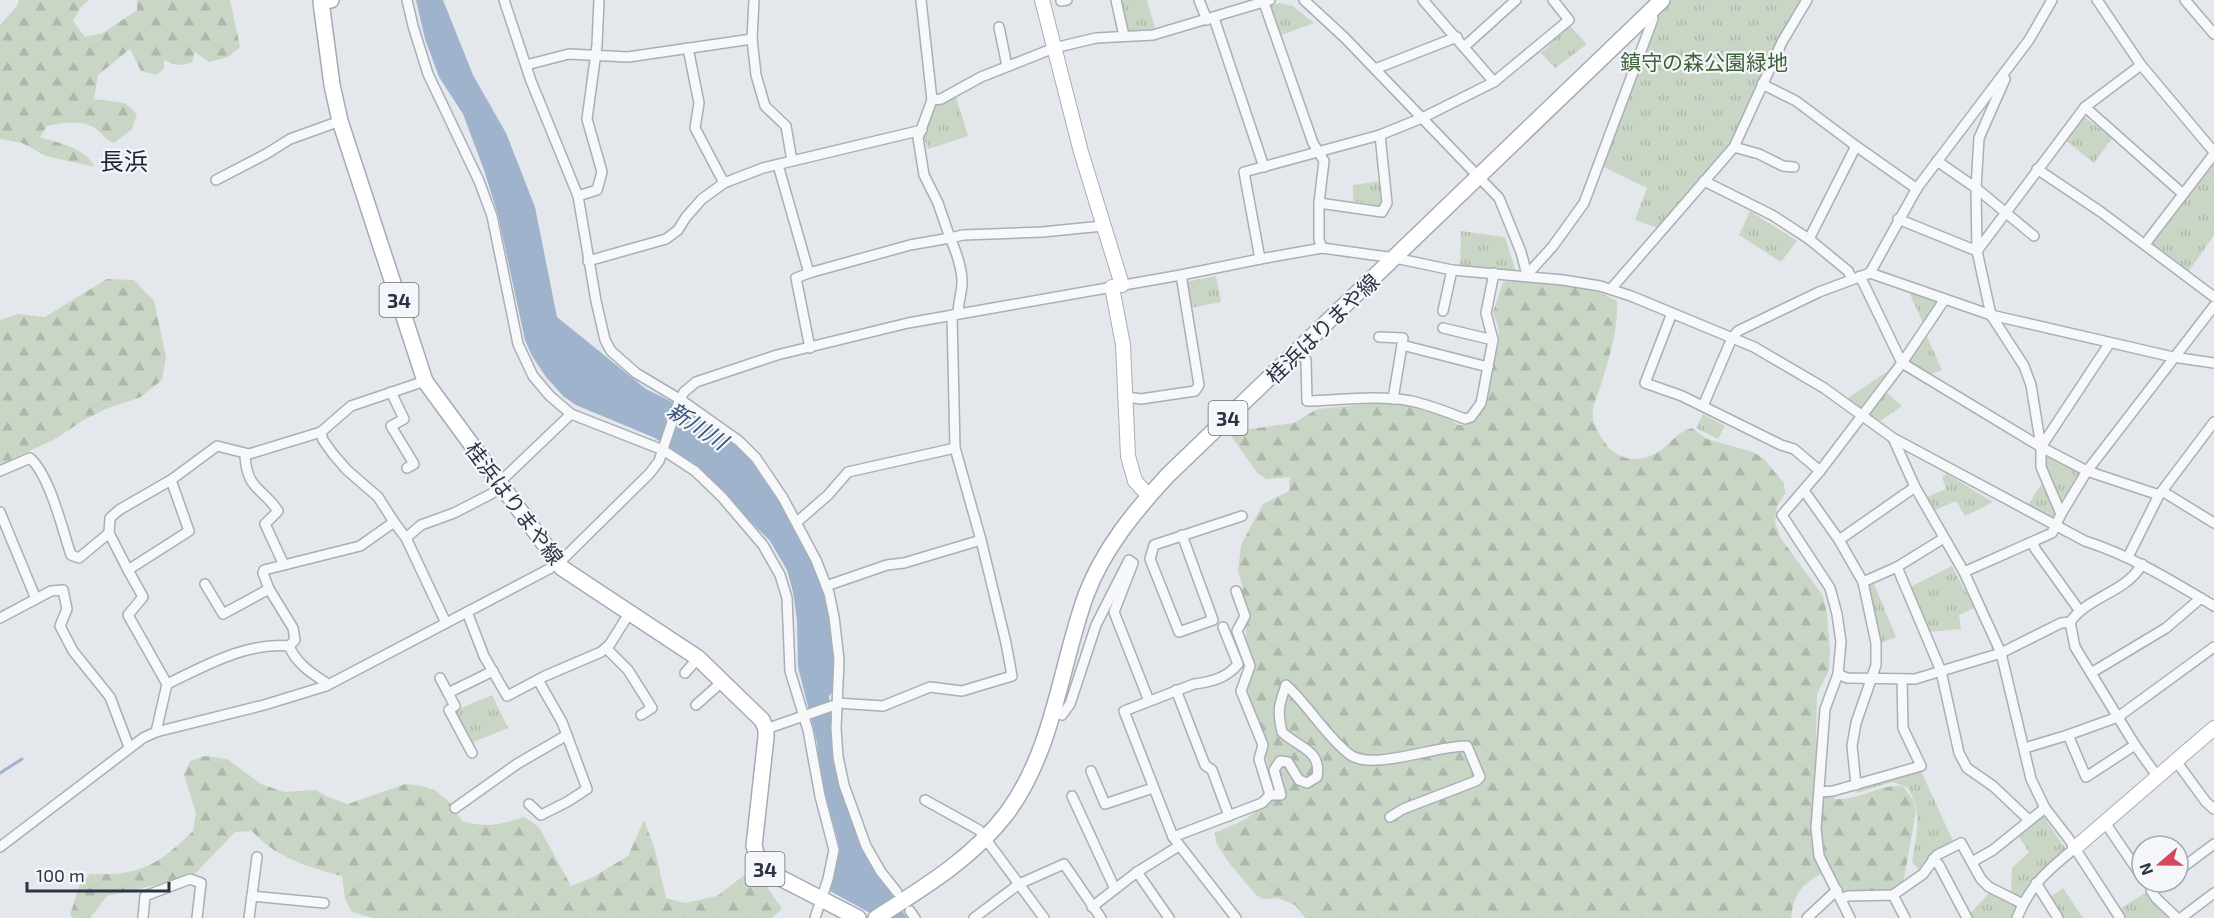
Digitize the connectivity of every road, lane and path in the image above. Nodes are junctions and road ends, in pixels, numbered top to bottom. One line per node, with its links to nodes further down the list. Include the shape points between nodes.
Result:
1 (407, 0): 108 (street, via 428,74 492,216 518,344 540,384)
2 (504, 0): 30 (street)
3 (599, 0): 29 (street)
4 (754, 0): 25 (street)
5 (921, 0): 37 (street)
6 (1042, 0): 28 (street)
7 (1116, 0): 23 (street)
8 (1199, 0): 20 (street)
9 (1304, 0): 34 (street)
10 (1423, 0): 24 (street)
11 (1516, 0): 26 (street)
12 (1553, 0): 35 (street, via 1569,20)
13 (1807, 0): 36 (street)
14 (2052, 0): 31 (street)
15 (2097, 0): 32 (street)
16 (2185, 0): 22 (street)
17 (324, 1): 40 (main road, 桂浜はりまや線 / 34, via 332,85)
18 (1267, 2): 20 (street); 45 (street)
19 (1656, 6): 53 (main road, 桂浜はりまや線 / 34); 79 (street, via 1586,199)
20 (1210, 19): 23 (street, via 1153,35); 50 (street)
21 (999, 27): 33 (street)
22 (2214, 34)
23 (1124, 36): 28 (street)
24 (1457, 37): 26 (street); 34 (street)
25 (753, 39): 27 (street); 47 (street, via 756,75 765,106 786,126)
26 (1464, 47): 35 (street)
27 (688, 48): 29 (street, via 628,57); 56 (street, via 699,103 695,128)
28 (1054, 48): 33 (street); 64 (street)
29 (596, 54): 30 (street, via 569,54); 60 (street, via 587,119 602,172 597,190)
30 (526, 65): 60 (street)
31 (2011, 65): 48 (street); 57 (street, via 1979,138)
32 (2141, 65): 38 (street); 46 (street)
33 (1007, 66): 37 (street)
34 (1375, 69): 39 (street)
35 (1494, 82): 39 (street)
36 (1762, 84): 43 (street, via 1796,101); 44 (street)
37 (932, 100): 41 (street)
38 (2085, 107): 52 (street); 59 (street)
39 (1422, 118): 42 (street); 53 (street)
40 (340, 121): 54 (street, via 290,139); 102 (main road, 桂浜はりまや線 / 34)
41 (922, 130): 47 (street); 66 (street, via 918,138 924,175)
42 (1380, 135): 45 (street); 61 (street, via 1387,203 1382,212)
43 (1856, 146): 58 (street); 67 (street)
44 (1734, 147): 51 (street); 55 (street)
45 (1319, 152): 50 (street); 61 (street, via 1324,161)
46 (2214, 153): 59 (street)
47 (792, 161): 49 (street)
48 (1937, 161): 57 (street); 58 (street)
49 (778, 165): 56 (street); 75 (street)
50 (1263, 167): 71 (street, via 1244,172)
51 (1794, 167)
52 (2037, 169): 62 (street); 68 (street)
53 (1478, 177): 72 (main road, 桂浜はりまや線 / 34); 79 (street, via 1499,198)
54 (216, 180)
55 (1704, 181): 67 (street, via 1772,215); 82 (street)
56 (724, 183): 73 (street, via 702,199 666,240)
57 (1976, 188): 62 (street); 70 (street)
58 (1917, 189): 63 (street)
59 (2183, 194): 68 (street)
60 (578, 196): 73 (street)
61 (1318, 203): 69 (street)
62 (2004, 213): 65 (street); 70 (street)
63 (1898, 219): 70 (street); 77 (street)
64 (1103, 226): 66 (street); 81 (street)
65 (2034, 236)
66 (950, 238): 75 (street); 88 (street, via 962,283)
67 (1809, 239): 80 (street)
68 (2145, 244): 83 (street)
69 (1322, 248): 71 (street); 72 (street)
70 (1977, 251): 89 (street)
71 (1260, 258): 78 (street)
72 (1395, 258): 74 (street); 97 (main road, 桂浜はりまや線 / 34)
73 (588, 261): 106 (street, via 605,340 611,351)
74 (1452, 270): 76 (street); 86 (street)
75 (809, 273): 96 (street, via 796,278)
76 (1494, 273): 79 (street); 93 (street, via 1486,313)
77 (1870, 273): 80 (street); 84 (street)
78 (1181, 275): 81 (street); 104 (street, via 1199,385 1195,391 1141,399)
79 (1527, 275): 82 (street)
80 (1856, 277): 92 (street, via 1738,331); 99 (street)
81 (1117, 286): 88 (street); 104 (street)
82 (1611, 289): 87 (street)
83 (2214, 297)
84 (1945, 299): 89 (street); 99 (street)
85 (2214, 306): 98 (street)
86 (1443, 311)
87 (1672, 313): 92 (street); 107 (street, via 1645,383)
88 (955, 315): 96 (street); 115 (street)
89 (1991, 315): 94 (street); 113 (street, via 2024,366)
90 (1443, 328): 93 (street)
91 (1379, 337): 95 (street, via 1403,338)
92 (1732, 338): 107 (street); 109 (street, via 1824,388)
93 (1493, 340): 101 (street)
94 (2109, 344): 98 (street); 113 (street)
95 (1402, 345): 101 (street); 105 (street)
96 (810, 348): 106 (street, via 696,382)
97 (1298, 352): 105 (street, via 1306,360 1307,401); 126 (main road, 桂浜はりまや線 / 34)
98 (2173, 357): 100 (street); 120 (street)
99 (1902, 363): 109 (street); 113 (street)
100 (2214, 363)
101 (1488, 367): 105 (street, via 1481,403 1471,417 1465,419 1440,408)
102 (425, 381): 103 (street); 122 (main road, 桂浜はりまや線 / 34)
103 (391, 392): 111 (street, via 351,406); 117 (street, via 404,419 391,426 414,464)
104 (1127, 397): 126 (street, via 1128,456 1135,481)
105 (1392, 399)
106 (679, 402): 114 (street); 131 (street, via 739,441 756,458)
107 (1703, 406): 119 (street, via 1794,449)
108 (571, 414): 114 (street); 122 (street, via 503,479)
109 (1862, 415): 112 (street); 119 (street)
110 (2214, 422): 125 (street)
111 (321, 432): 116 (street); 130 (street, via 333,454 378,497)
112 (1893, 438): 123 (street); 133 (street)
113 (2041, 447): 120 (street); 128 (street, via 2041,467)
114 (663, 448): 144 (street, via 659,461 641,483); 189 (street, via 722,497 763,545 780,575 787,598 790,671)
115 (955, 448): 131 (street, via 848,472); 139 (street)
116 (249, 454): 121 (street, via 217,446); 147 (street, via 245,456 251,481 278,512 265,524)
117 (407, 468)
118 (0, 471): 135 (street, via 30,458 38,466 71,555 78,558)
119 (1820, 471): 124 (street)
120 (2087, 471): 125 (street); 128 (street)
121 (171, 480): 135 (street, via 119,510 110,518); 149 (street, via 189,531)
122 (502, 486): 137 (street, via 454,513 421,525); 144 (main road, 桂浜はりまや線 / 34)
123 (1916, 487): 138 (street); 140 (street)
124 (1804, 492): 140 (street); 175 (street, via 1782,515 1830,588 1841,642)
125 (2161, 493): 132 (street); 142 (street)
126 (1149, 496): 188 (main road, 桂浜はりまや線 / 34, via 1118,534 1092,581)
127 (0, 512): 134 (street)
128 (2061, 514): 133 (street)
129 (1242, 516): 136 (street)
130 (394, 522): 137 (street); 147 (street, via 360,546)
131 (797, 522): 153 (street)
132 (2214, 522)
133 (2056, 526): 141 (street, via 2052,533); 142 (street)
134 (3, 528): 157 (street)
135 (109, 533): 149 (street)
136 (1182, 535): 143 (street, via 1154,545); 143 (street, via 1213,620 1179,632)
137 (406, 538): 164 (street)
138 (1944, 538): 148 (street); 150 (street)
139 (981, 540): 153 (street); 187 (street, via 1012,676 962,691 930,687 884,706)
140 (1839, 540): 151 (street)
141 (2032, 542): 150 (street); 159 (street)
142 (2128, 557): 146 (street)
143 (1150, 559): 145 (street)
144 (558, 562): 160 (street); 161 (main road, 桂浜はりまや線 / 34)
145 (1133, 563): 185 (street, via 1114,612); 188 (street, via 1129,560 1096,625 1070,704 1062,715)
146 (2142, 564): 156 (street); 159 (street, via 2131,580)
147 (284, 565): 154 (street, via 264,570)
148 (1897, 567): 151 (street); 172 (street)
149 (128, 570): 181 (street, via 143,597 128,615)
150 (1964, 572): 169 (street)
151 (1863, 582): 177 (street, via 1875,643)
152 (205, 585): 154 (street, via 223,614)
153 (826, 586): 187 (street, via 839,660)
154 (269, 589): 166 (street, via 293,628 295,640)
155 (1236, 591): 207 (street, via 1245,616 1237,631 1250,666 1241,691 1263,745 1260,759)
156 (2201, 598): 158 (street); 174 (street, via 2166,628)
157 (36, 599): 162 (street); 198 (street, via 63,590 66,609 60,626 72,651 110,697)
158 (2214, 606)
159 (2079, 610): 163 (street)
160 (467, 612): 164 (street); 171 (street)
161 (630, 612): 168 (street); 170 (main road, 桂浜はりまや線 / 34)
162 (0, 618)
163 (2070, 622): 169 (street, via 2061,622); 174 (street, via 2075,647)
164 (446, 623): 182 (street)
165 (1223, 627): 183 (street, via 1238,664 1229,674)
166 (289, 646): 181 (street, via 249,649); 182 (street)
167 (2214, 647): 191 (street)
168 (606, 648): 179 (street); 190 (street, via 628,670 652,708)
169 (2001, 653): 172 (street); 199 (street)
170 (698, 658): 173 (street); 180 (main road, 桂浜はりまや線 / 34)
171 (493, 671): 179 (street, via 507,696); 184 (street)
172 (1941, 671): 178 (street); 216 (street, via 1959,753 1967,768)
173 (685, 673)
174 (2091, 673): 191 (street)
175 (1838, 674): 177 (street); 206 (street, via 1825,709)
176 (440, 678): 184 (street)
177 (1873, 679): 178 (street); 204 (street, via 1856,723 1852,746)
178 (1902, 679): 204 (street, via 1904,728 1921,766)
179 (538, 680): 195 (street)
180 (723, 681): 186 (street); 193 (main road, 桂浜はりまや線 / 34, via 762,720)
181 (167, 684): 194 (street)
182 (326, 686): 194 (street)
183 (1176, 690): 185 (street); 214 (street, via 1204,765 1212,770)
184 (448, 693): 200 (street, via 455,706 449,710)
185 (1149, 702): 205 (street, via 1124,711)
186 (696, 705)
187 (835, 705): 189 (street); 241 (street, via 844,785 866,846)
188 (1054, 711): 219 (main road, 桂浜はりまや線 / 34, via 1031,772 1008,812)
189 (805, 714): 193 (street); 238 (street, via 834,850)
190 (641, 716)
191 (2118, 717): 196 (street); 197 (street)
192 (2214, 728): 201 (street)
193 (766, 729): 238 (main road, 34, via 756,854 767,871)
194 (156, 732): 198 (street)
195 (567, 735): 210 (street, via 587,789 541,815); 211 (street)
196 (2068, 735): 197 (street, via 2086,777); 199 (street)
197 (2135, 745): 203 (street)
198 (129, 747): 222 (street)
199 (2025, 748): 212 (street, via 2031,779)
200 (472, 753)
201 (2176, 761): 203 (street); 213 (street)
202 (1091, 771): 205 (street, via 1105,804)
203 (2157, 776): 217 (street)
204 (1857, 784): 206 (street)
205 (1153, 788): 218 (street)
206 (1820, 792): 234 (street, via 1818,856)
207 (1270, 795): 214 (street, via 1262,803); 215 (street, via 1281,795 1274,770 1280,761 1288,762 1299,780 1307,783 1317,777 1319,765 1312,753 1282,732 1278,714 1286,685 1336,742 1360,760 1467,746 1480,777 1476,781)
208 (1072, 796): 232 (street)
209 (925, 800): 219 (street, via 979,830)
210 (529, 804)
211 (455, 808)
212 (2045, 808): 216 (street); 223 (street)
213 (2214, 809)
214 (1229, 816): 218 (street)
215 (1390, 817)
216 (2030, 820): 227 (street)
217 (2104, 821): 223 (street); 226 (street)
218 (1173, 837): 221 (street)
219 (985, 839): 231 (street); 241 (main road, 桂浜はりまや線 / 34)
220 (2214, 844): 228 (street)
221 (1179, 846): 229 (street); 254 (street)
222 (0, 847)
223 (2074, 848): 230 (street); 243 (street)
224 (256, 857): 237 (street)
225 (1933, 859): 227 (street, via 1961,843); 236 (street, via 1923,874); 258 (street)
226 (2130, 859)
227 (1972, 862): 240 (street, via 1989,887)
228 (2190, 862)
229 (1137, 872): 232 (street); 253 (street)
230 (2036, 883): 240 (street); 260 (street)
231 (1019, 884): 242 (street, via 1064,864); 244 (street); 251 (street)
232 (1115, 889): 242 (street)
233 (2214, 893): 261 (street)
234 (1839, 894): 236 (street); 255 (street); 256 (street)
235 (2154, 894): 261 (street)
236 (1893, 895): 257 (street)
237 (252, 896): 239 (street); 247 (street)
238 (821, 898): 248 (street); 249 (main road, 34)
239 (324, 903)
240 (2023, 904): 259 (street)
241 (905, 906): 250 (main road, 桂浜はりまや線 / 34)
242 (1092, 907): 252 (street)
243 (2115, 916)
244 (978, 917)
245 (143, 918): 246 (street, via 146,896 190,879 201,883)
246 (197, 918)
247 (249, 918)
248 (815, 918)
249 (858, 918)
250 (876, 918)
251 (1044, 918)
252 (1101, 918)
253 (1169, 918)
254 (1236, 918)
255 (1807, 918)
256 (1850, 918)
257 (1905, 918)
258 (1967, 918)
259 (2017, 918)
260 (2058, 918)
261 (2179, 918)

